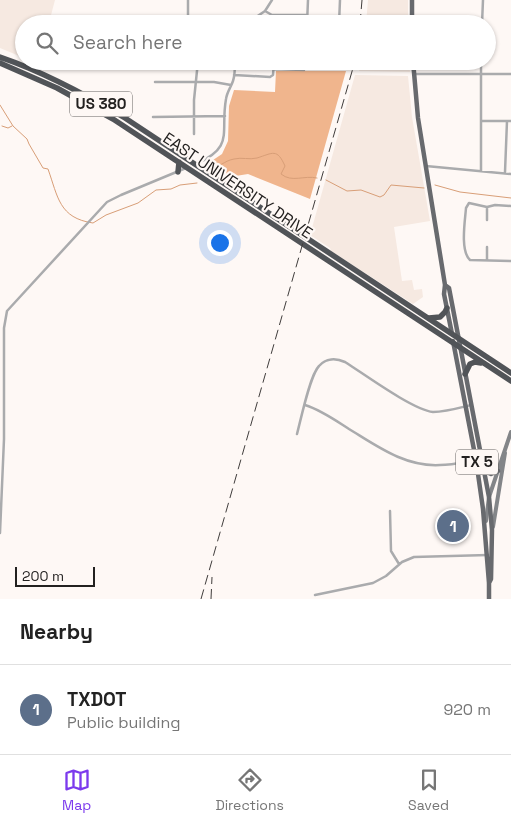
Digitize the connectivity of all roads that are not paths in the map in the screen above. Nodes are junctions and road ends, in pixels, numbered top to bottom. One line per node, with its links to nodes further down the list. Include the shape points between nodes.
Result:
1 (188, 0): 8 (street)
2 (272, 0): 7 (street)
3 (308, 0): 11 (street)
4 (340, 0): 12 (street)
5 (412, 0): 13 (main road)
6 (483, 0): 14 (street)
7 (265, 11): 9 (street); 10 (street)
8 (189, 15)
9 (259, 15)
10 (270, 15)
11 (307, 15)
12 (339, 15)
13 (412, 15)
14 (482, 15)
15 (0, 57): 17 (highway, EAST UNIVERSITY DRIVE / US 380)
16 (0, 63): 18 (highway, EAST UNIVERSITY DRIVE / US 380)
17 (15, 64)
18 (15, 68)
19 (21, 70): 30 (highway, EAST UNIVERSITY DRIVE / US 380)
20 (27, 70): 30 (highway, EAST UNIVERSITY DRIVE / US 380)
21 (197, 70): 32 (street)
22 (234, 70): 28 (street)
23 (274, 70): 28 (street, via 270,77)
24 (414, 70): 26 (main road, TX 5)
25 (480, 70): 29 (street)
26 (414, 74): 29 (street); 45 (main road, TX 5)
27 (511, 74): 29 (street)
28 (234, 75): 33 (street)
29 (480, 75): 37 (street)
30 (39, 76): 40 (highway, EAST UNIVERSITY DRIVE / US 380, via 89,97); 42 (highway, EAST UNIVERSITY DRIVE / US 380)
31 (155, 82): 32 (street)
32 (196, 82): 33 (street); 36 (street)
33 (231, 85): 34 (street)
34 (225, 116): 36 (street); 44 (street, via 220,148 212,157)
35 (153, 117): 36 (street)
36 (194, 117): 41 (street)
37 (480, 121): 38 (street); 47 (street)
38 (506, 121): 39 (street); 49 (street)
39 (511, 121)
40 (149, 134): 42 (highway); 44 (highway, EAST UNIVERSITY DRIVE / US 380)
41 (194, 134)
42 (144, 139): 43 (highway, EAST UNIVERSITY DRIVE / US 380)
43 (179, 162): 46 (highway, EAST UNIVERSITY DRIVE / US 380); 48 (highway)
44 (195, 164): 46 (street); 51 (highway, EAST UNIVERSITY DRIVE / US 380)
45 (426, 166): 47 (street); 58 (main road, TX 5)
46 (188, 168): 48 (street); 51 (highway, EAST UNIVERSITY DRIVE / US 380)
47 (481, 171): 49 (street)
48 (178, 172): 82 (street, via 107,202 7,311)
49 (505, 173): 50 (street)
50 (511, 174)
51 (243, 200): 59 (highway, EAST UNIVERSITY DRIVE / US 380); 60 (highway, EAST UNIVERSITY DRIVE / US 380)
52 (511, 206): 53 (street)
53 (487, 207): 54 (street); 56 (street, via 469,203 466,208 464,246 468,259)
54 (486, 220)
55 (487, 247): 56 (street)
56 (487, 260): 57 (street)
57 (511, 261)
58 (446, 285): 61 (main road, TX 5); 64 (main road, TX 5)
59 (392, 293): 60 (highway); 62 (highway, EAST UNIVERSITY DRIVE / US 380)
60 (388, 299): 64 (highway, EAST UNIVERSITY DRIVE / US 380)
61 (446, 308): 62 (highway, via 440,317); 63 (main road, TX 5)
62 (428, 318): 63 (highway, EAST UNIVERSITY DRIVE / US 380)
63 (452, 333): 64 (highway, US 380)
64 (456, 340): 65 (highway, US 380); 67 (highway, US 380); 71 (main road, TX 5)
65 (459, 346): 66 (highway, US 380); 68 (main road, TX 5)
66 (490, 367): 68 (highway, via 474,363 467,367); 69 (highway, US 380)
67 (511, 373)
68 (465, 374): 71 (main road, TX 5)
69 (511, 381)
70 (305, 405): 71 (street, via 316,370 324,362 335,359 424,410 438,412); 73 (street); 75 (street, via 320,410 405,460 436,465)
71 (469, 406): 75 (main road, TX 5)
72 (511, 432): 74 (street)
73 (297, 434)
74 (505, 452): 77 (street); 81 (street)
75 (479, 459): 76 (main road, TX 5); 80 (main road, TX 5)
76 (484, 471): 77 (main road, via 491,474); 78 (main road, TX 5)
77 (498, 471): 78 (street)
78 (489, 498): 80 (street); 81 (main road, TX 5)
79 (390, 511): 84 (street, via 391,551)
80 (485, 528): 83 (main road, TX 5)
81 (492, 530): 83 (main road, TX 5)
82 (0, 533)
83 (489, 555): 84 (street, via 421,556); 86 (main road, TX 5, via 491,579)
84 (399, 564): 85 (street, via 373,583)
85 (315, 595)
86 (488, 599)

